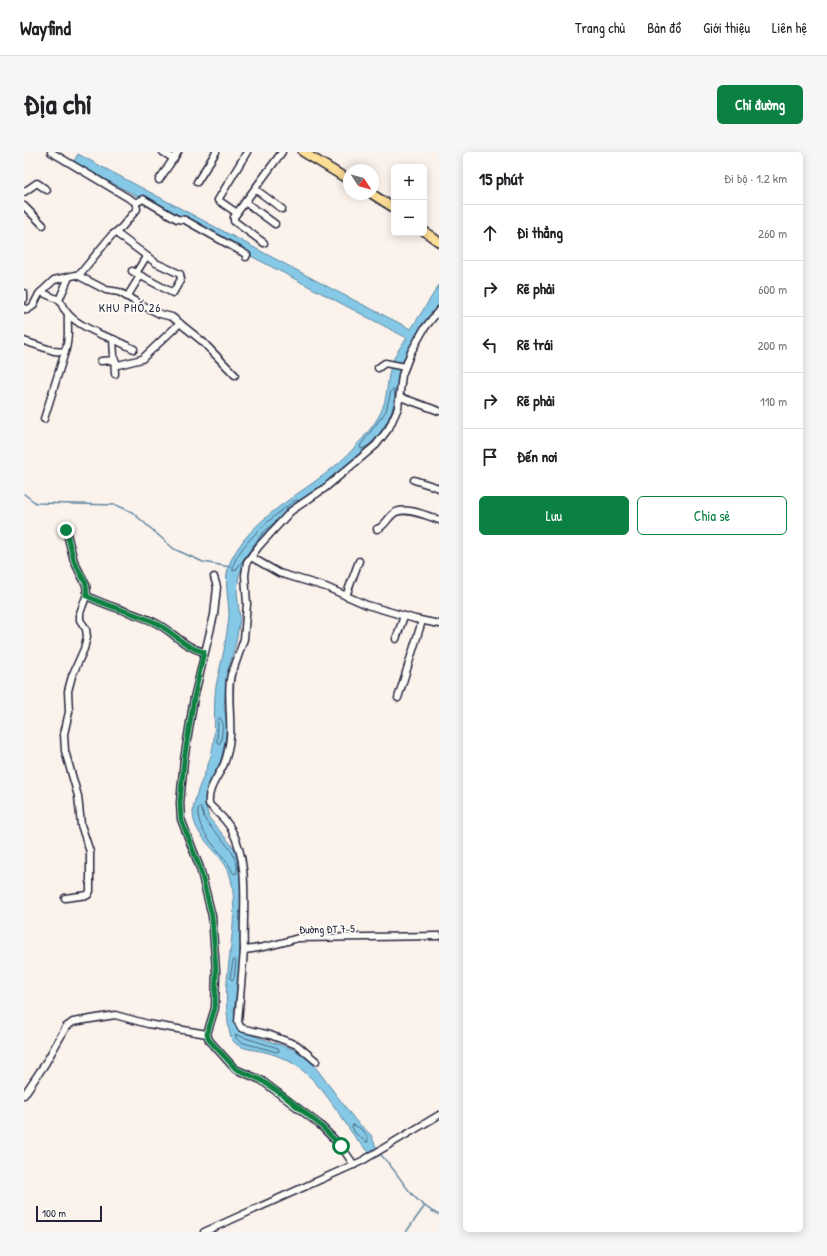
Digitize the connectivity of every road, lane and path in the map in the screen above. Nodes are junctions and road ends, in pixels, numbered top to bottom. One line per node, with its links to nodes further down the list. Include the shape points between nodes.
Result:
1 (51, 152): 17 (street)
2 (164, 152): 8 (street)
3 (178, 152): 8 (street)
4 (216, 152): 11 (street)
5 (247, 152): 21 (street, via 218,200)
6 (282, 152): 12 (street)
7 (303, 152): 9 (main road)
8 (174, 159): 10 (street)
9 (343, 176)
10 (159, 180)
11 (197, 182)
12 (255, 189): 16 (street); 20 (street)
13 (47, 190): 14 (street, via 37,183)
14 (24, 192)
15 (379, 198): 19 (main road)
16 (245, 202): 21 (street); 22 (street)
17 (136, 203): 25 (street, via 137,209); 31 (street, via 143,199 242,252 247,255)
18 (24, 206): 23 (street)
19 (391, 206)
20 (282, 209)
21 (237, 213): 29 (street, via 234,221)
22 (275, 224)
23 (42, 225)
24 (427, 228): 27 (main road)
25 (116, 233): 30 (street); 33 (street)
26 (427, 233): 28 (main road)
27 (439, 237)
28 (439, 242)
29 (264, 243)
30 (146, 256): 32 (street); 32 (street, via 180,274 181,279 173,293)
31 (246, 257)
32 (136, 273): 37 (street)
33 (77, 275): 34 (street); 37 (street, via 106,290 119,292)
34 (69, 277): 35 (street, via 54,280); 39 (street)
35 (41, 292): 39 (street); 41 (street, via 33,306)
36 (24, 293): 38 (street)
37 (127, 297): 43 (street)
38 (24, 299)
39 (59, 300): 42 (street)
40 (439, 310): 50 (street, via 424,329)
41 (25, 311)
42 (68, 314): 44 (street, via 99,334); 47 (street, via 70,332)
43 (180, 323): 48 (street, via 142,359 118,365); 53 (street, via 202,341)
44 (113, 339): 46 (street); 48 (street)
45 (24, 341): 47 (street)
46 (134, 349)
47 (65, 352): 56 (street)
48 (115, 360): 49 (street); 52 (street)
49 (101, 361)
50 (404, 367): 51 (street, via 385,363); 54 (street)
51 (378, 368)
52 (115, 374)
53 (235, 375)
54 (400, 397): 55 (street); 62 (street, via 389,428 376,445 325,488 291,511)
55 (439, 411)
56 (44, 418)
57 (414, 480): 58 (street)
58 (439, 488)
59 (439, 520): 60 (street, via 403,510 394,513 381,528)
60 (377, 529)
61 (66, 530): 65 (street, via 74,561 86,584)
62 (251, 557): 66 (street, via 279,573 326,587); 75 (street, via 247,562 245,575 247,604 244,639 228,683 231,724 228,750 208,799 209,804 232,829 239,850 244,879)
63 (359, 561): 66 (street)
64 (214, 577): 71 (street, via 218,587)
65 (87, 596): 71 (street, via 155,623 188,647); 73 (street, via 80,613 87,637 68,691 69,712 64,734 64,751 78,796 81,825 90,852 90,891 88,894)
66 (346, 596): 67 (street)
67 (404, 616): 68 (street); 70 (street)
68 (422, 620): 69 (street); 72 (street)
69 (439, 624)
70 (396, 638)
71 (204, 652): 76 (street, via 184,760 180,803 181,819 200,868 212,916 216,971 215,1001)
72 (398, 698)
73 (65, 898)
74 (439, 936): 75 (street, Đường ĐT 7-5, via 298,938 277,945)
75 (244, 950): 77 (street, via 238,1022 241,1028 292,1043)
76 (207, 1034): 78 (street, via 148,1024 115,1014 73,1022 66,1027); 80 (street, via 209,1040 236,1069 261,1080 284,1096 339,1144)
77 (316, 1061)
78 (24, 1095)
79 (439, 1115): 80 (street)
80 (354, 1165): 81 (street)
81 (204, 1232)

